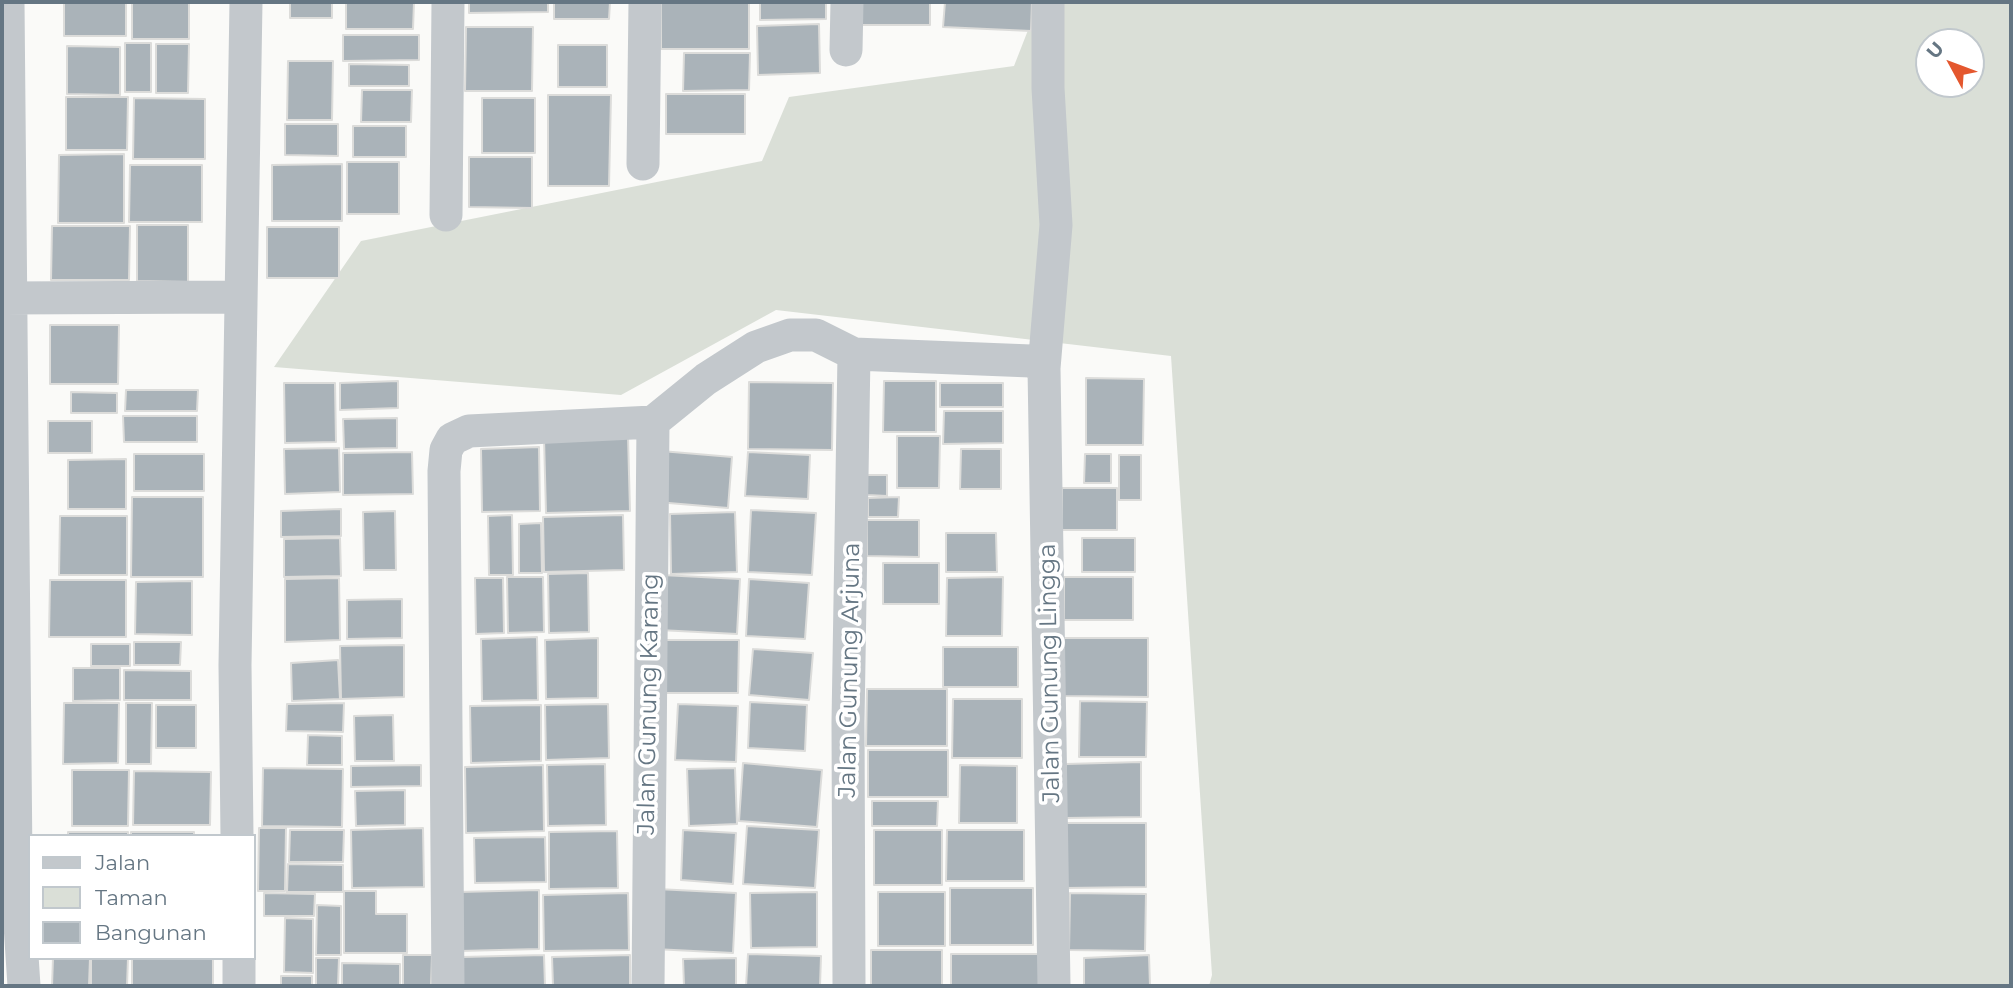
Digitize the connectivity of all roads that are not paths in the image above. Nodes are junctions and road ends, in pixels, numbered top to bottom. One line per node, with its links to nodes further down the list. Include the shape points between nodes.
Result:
1 (8, 2): 11 (street)
2 (246, 2): 10 (street)
3 (448, 2): 9 (street)
4 (645, 2): 8 (street)
5 (846, 2): 7 (street)
6 (1048, 2): 13 (street, Jalan Gunung Lingga, via 1056,225)
7 (846, 50)
8 (643, 164)
9 (446, 215)
10 (242, 297): 11 (street); 15 (street, via 235,666)
11 (5, 298): 17 (street, via 13,469 16,864)
12 (854, 354): 13 (street); 14 (street, via 816,335 790,335 756,347); 21 (street, Jalan Gunung Arjuna)
13 (1041, 365): 22 (street, Jalan Gunung Lingga)
14 (653, 422): 19 (street, via 469,431 452,439 446,450); 20 (street, Jalan Gunung Karang)
15 (237, 834)
16 (239, 960): 18 (street)
17 (24, 986)
18 (239, 986)
19 (448, 986)
20 (648, 986)
21 (849, 986)
22 (1054, 986)

